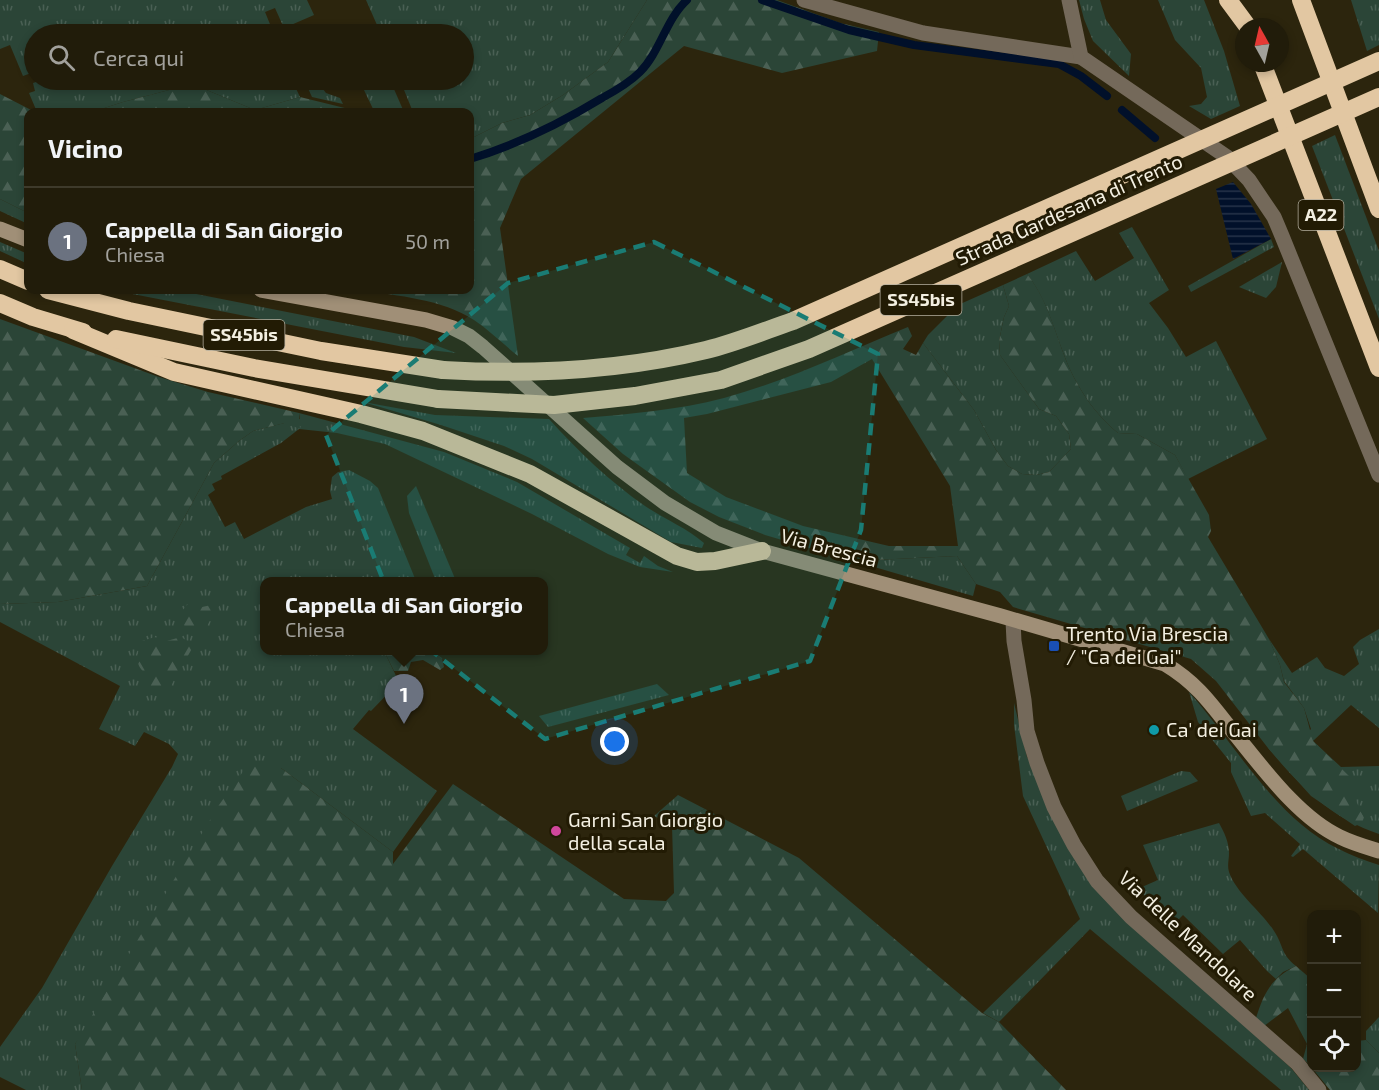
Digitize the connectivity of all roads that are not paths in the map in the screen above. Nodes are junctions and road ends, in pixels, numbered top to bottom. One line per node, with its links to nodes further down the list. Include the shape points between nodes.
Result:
1 (804, 0): 8 (street, via 924,33)
2 (1069, 0): 8 (street)
3 (1228, 0): 6 (highway)
4 (1240, 0): 7 (highway)
5 (1300, 0): 12 (highway)
6 (1242, 18)
7 (1246, 18)
8 (1082, 57): 22 (street, via 1227,157 1249,180 1274,217)
9 (1379, 61): 17 (highway, Strada Gardesana di Trento / SS45bis, bridge, via 793,321 707,350 624,366 494,373 443,370 321,351)
10 (1265, 72): 21 (highway, A22)
11 (1379, 97): 20 (highway, Strada Gardesana di Trento / SS45bis, bridge, via 809,349 721,380 635,396 554,405 438,399 254,368)
12 (1379, 209)
13 (0, 229): 14 (street)
14 (24, 238)
15 (0, 269): 16 (highway)
16 (24, 279)
17 (63, 294)
18 (283, 294): 23 (street, Via Brescia, via 426,320 469,336 617,467 665,503 716,533)
19 (0, 303): 20 (highway, Strada Gardesana di Trento / SS45bis)
20 (73, 330): 23 (highway, via 174,372 423,431 530,474 677,556 697,562)
21 (1379, 368)
22 (1379, 475)
23 (762, 551): 24 (street, Via Brescia)
24 (1013, 621): 25 (street, Via Brescia, via 1165,664 1185,676 1310,817 1338,836); 26 (street, Via delle Mandolare, via 1027,731 1050,796 1074,845 1098,881 1131,917 1297,1064)
25 (1379, 851)
26 (1319, 1090)

